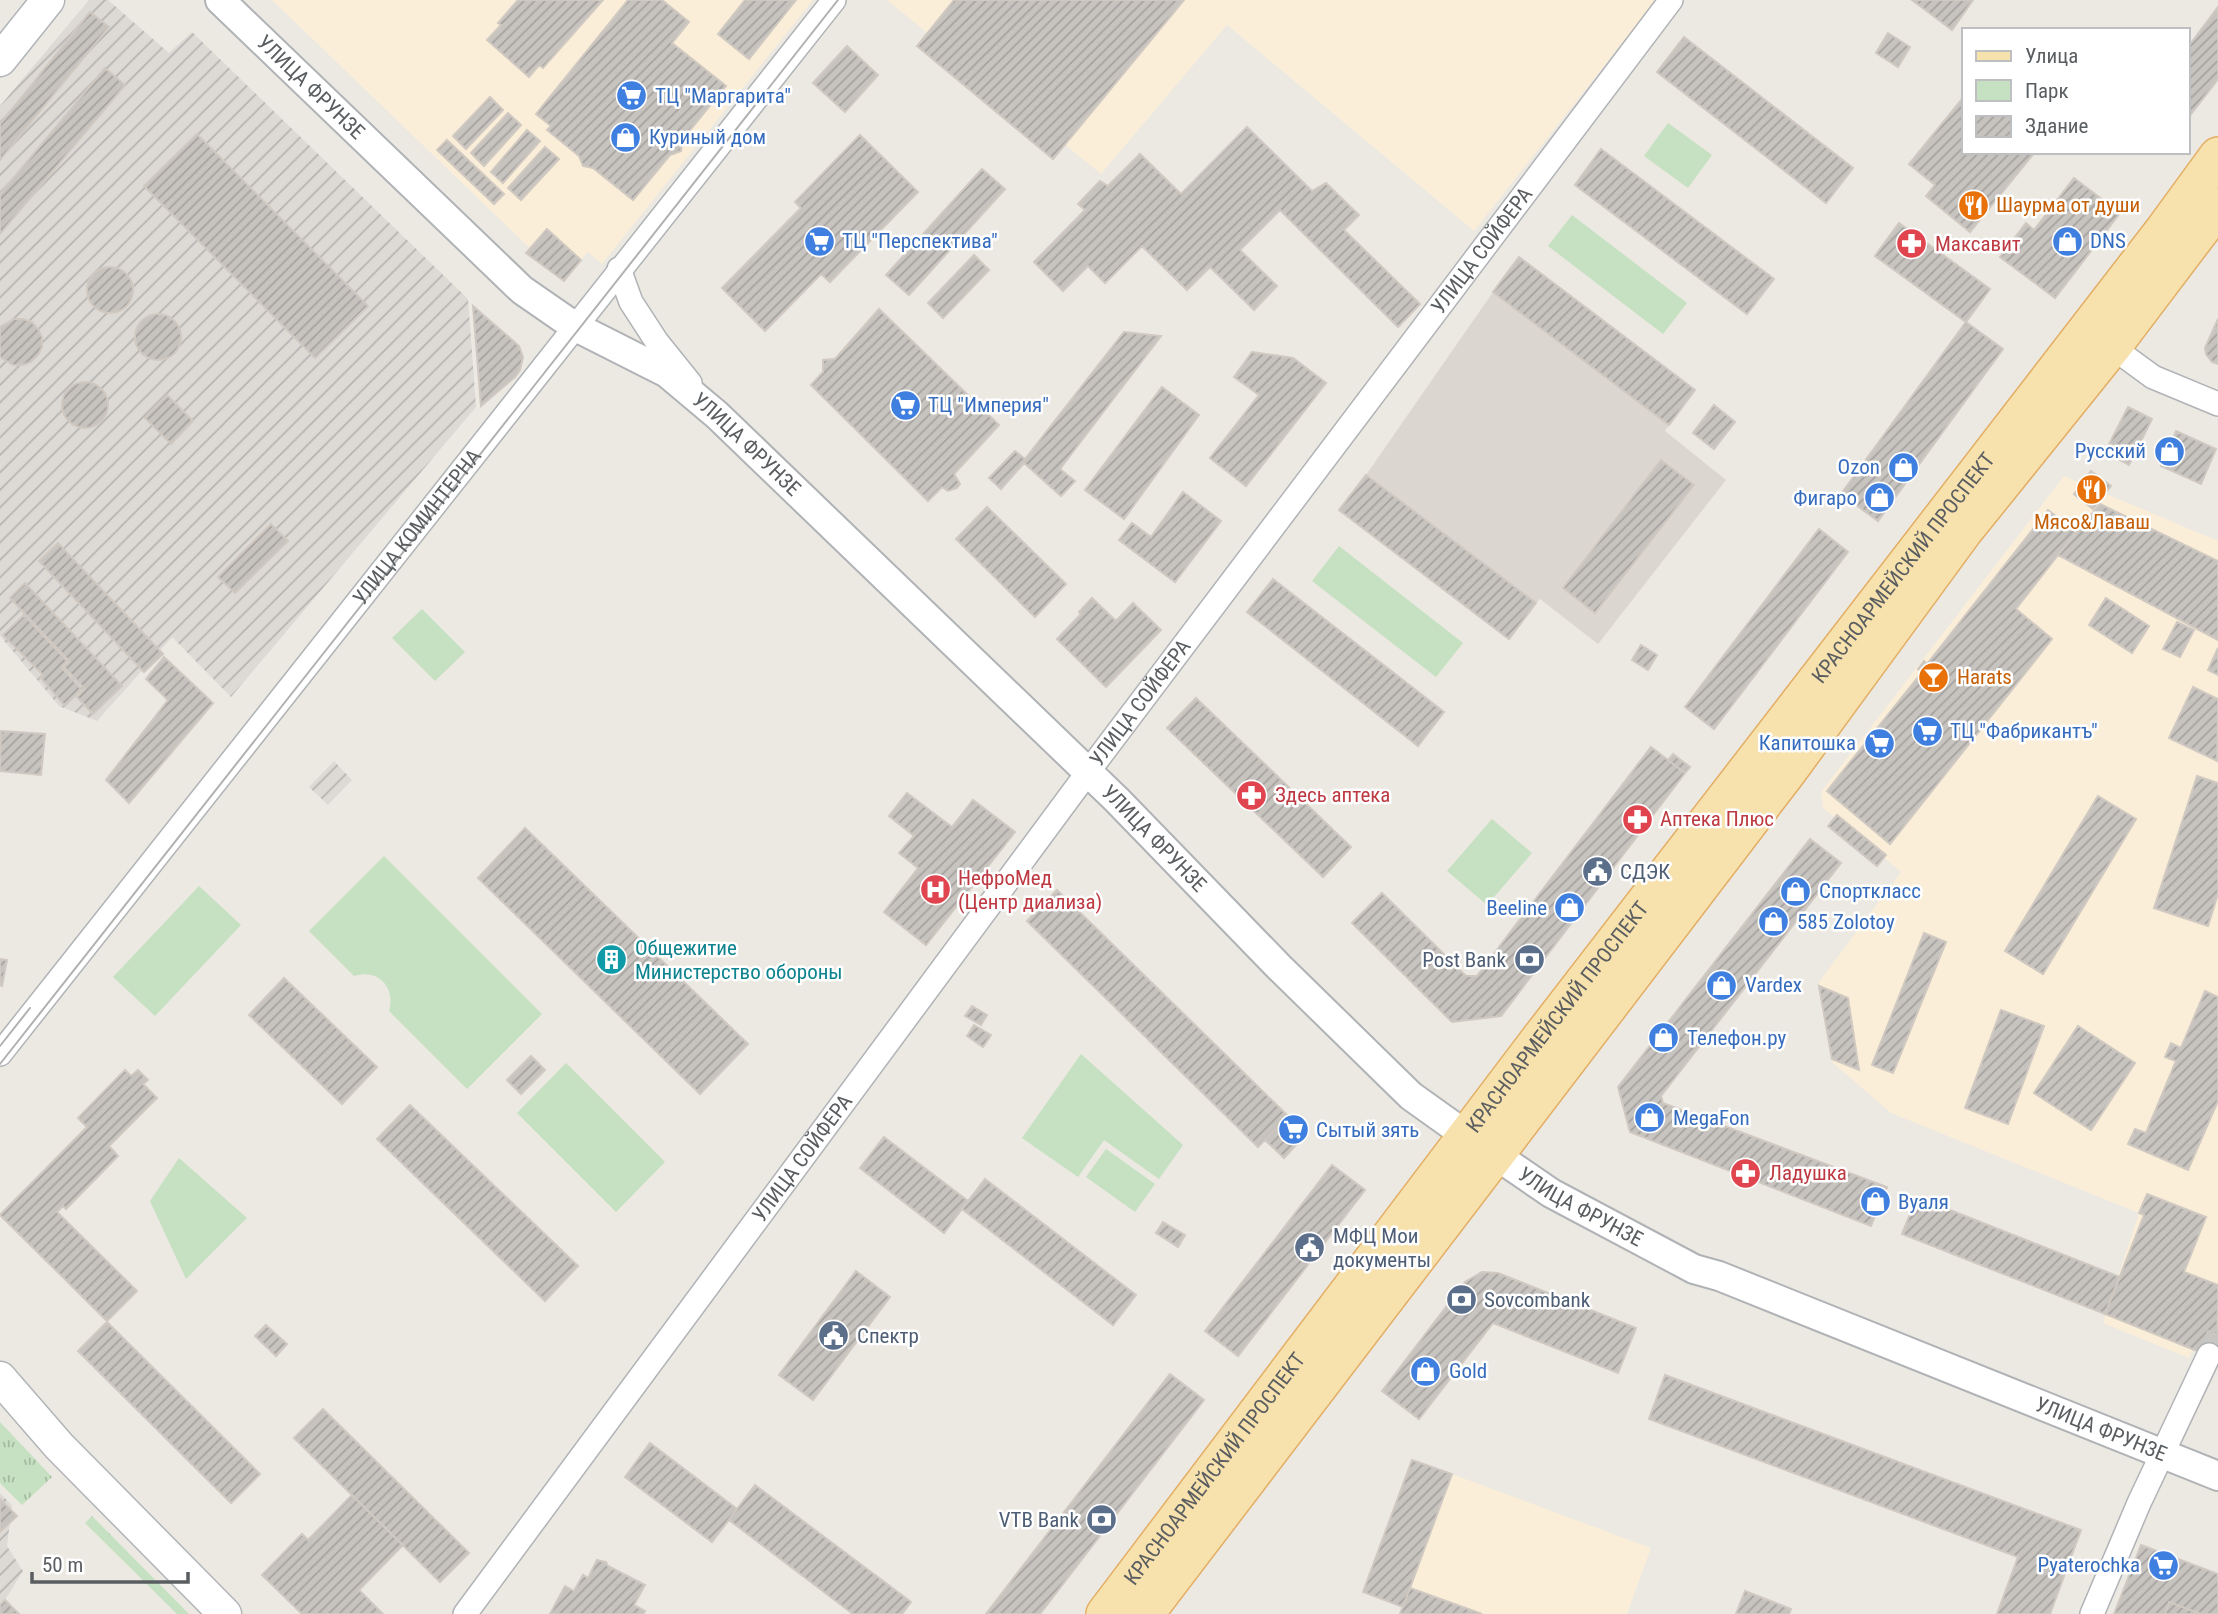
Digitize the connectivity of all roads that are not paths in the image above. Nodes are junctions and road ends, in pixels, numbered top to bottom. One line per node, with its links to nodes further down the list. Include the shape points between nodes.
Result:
1 (48, 0): 5 (main road)
2 (220, 0): 9 (street, УЛИЦА ФРУНЗЕ, via 522,290)
3 (834, 0): 8 (street, УЛИЦА КОМИНТЕРНА)
4 (1671, 0): 13 (street, УЛИЦА СОЙФЕРА)
5 (0, 60)
6 (2218, 156): 15 (main road, КРАСНОАРМЕЙСКИЙ ПРОСПЕКТ, via 1721,803)
7 (2218, 207): 10 (main road, КРАСНОАРМЕЙСКИЙ ПРОСПЕКТ)
8 (619, 269): 9 (street, УЛИЦА КОМИНТЕРНА); 12 (street, via 631,302 657,342)
9 (574, 326): 12 (street, УЛИЦА ФРУНЗЕ, via 667,373); 14 (street, УЛИЦА КОМИНТЕРНА)
10 (2112, 347): 11 (street, via 2153,377); 15 (main road, КРАСНОАРМЕЙСКИЙ ПРОСПЕКТ, via 1963,532 1788,771)
11 (2218, 404)
12 (717, 415): 13 (street, УЛИЦА ФРУНЗЕ)
13 (1088, 772): 15 (street, УЛИЦА ФРУНЗЕ, via 1411,1096); 21 (street, УЛИЦА СОЙФЕРА)
14 (0, 1054)
15 (1482, 1146): 18 (street, УЛИЦА ФРУНЗЕ, via 1551,1192 1694,1269); 22 (main road, КРАСНОАРМЕЙСКИЙ ПРОСПЕКТ); 23 (main road, КРАСНОАРМЕЙСКИЙ ПРОСПЕКТ)
16 (2209, 1355): 18 (street)
17 (0, 1378): 20 (main road, via 59,1446)
18 (2163, 1454): 19 (street, УЛИЦА ФРУНЗЕ); 24 (street)
19 (2218, 1476)
20 (225, 1614)
21 (465, 1614)
22 (1104, 1614)
23 (1145, 1614)
24 (2092, 1614)

